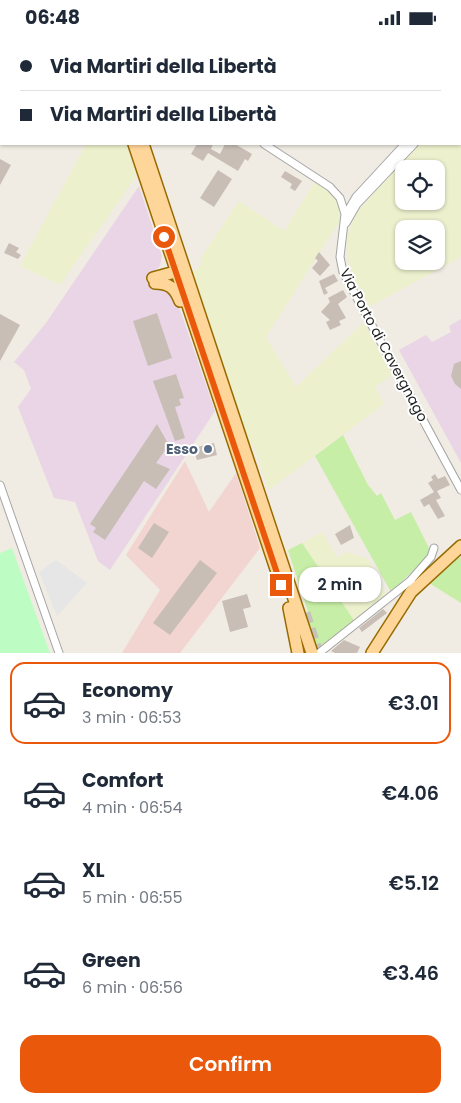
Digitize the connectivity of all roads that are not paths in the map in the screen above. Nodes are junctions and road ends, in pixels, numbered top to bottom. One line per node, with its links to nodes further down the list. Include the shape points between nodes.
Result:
1 (134, 145): 6 (main road)
2 (143, 145): 8 (main road)
3 (266, 145): 7 (street)
4 (404, 145): 10 (street)
5 (413, 145): 9 (street)
6 (149, 189): 12 (main road); 13 (main road, via 149,209 165,260 163,269)
7 (335, 191): 10 (street); 11 (street, via 342,201)
8 (161, 197): 12 (main road, via 160,205 179,264); 14 (main road)
9 (362, 199): 10 (street); 11 (street)
10 (354, 200): 11 (street)
11 (345, 221): 17 (street, Via Porto di Cavergnago, via 340,257 345,278)
12 (177, 273): 13 (main road); 14 (main road, via 184,278)
13 (154, 280): 14 (main road, via 176,291 191,334)
14 (210, 360): 15 (main road); 22 (main road)
15 (231, 407): 21 (main road, via 255,465); 26 (main road)
16 (0, 485): 23 (street)
17 (461, 490)
18 (461, 546): 20 (main road)
19 (434, 549): 20 (street)
20 (413, 584): 27 (street, via 390,597); 28 (main road)
21 (305, 613)
22 (293, 621): 24 (main road); 25 (main road)
23 (59, 653)
24 (298, 653)
25 (305, 653)
26 (312, 653)
27 (319, 653)
28 (372, 653)

